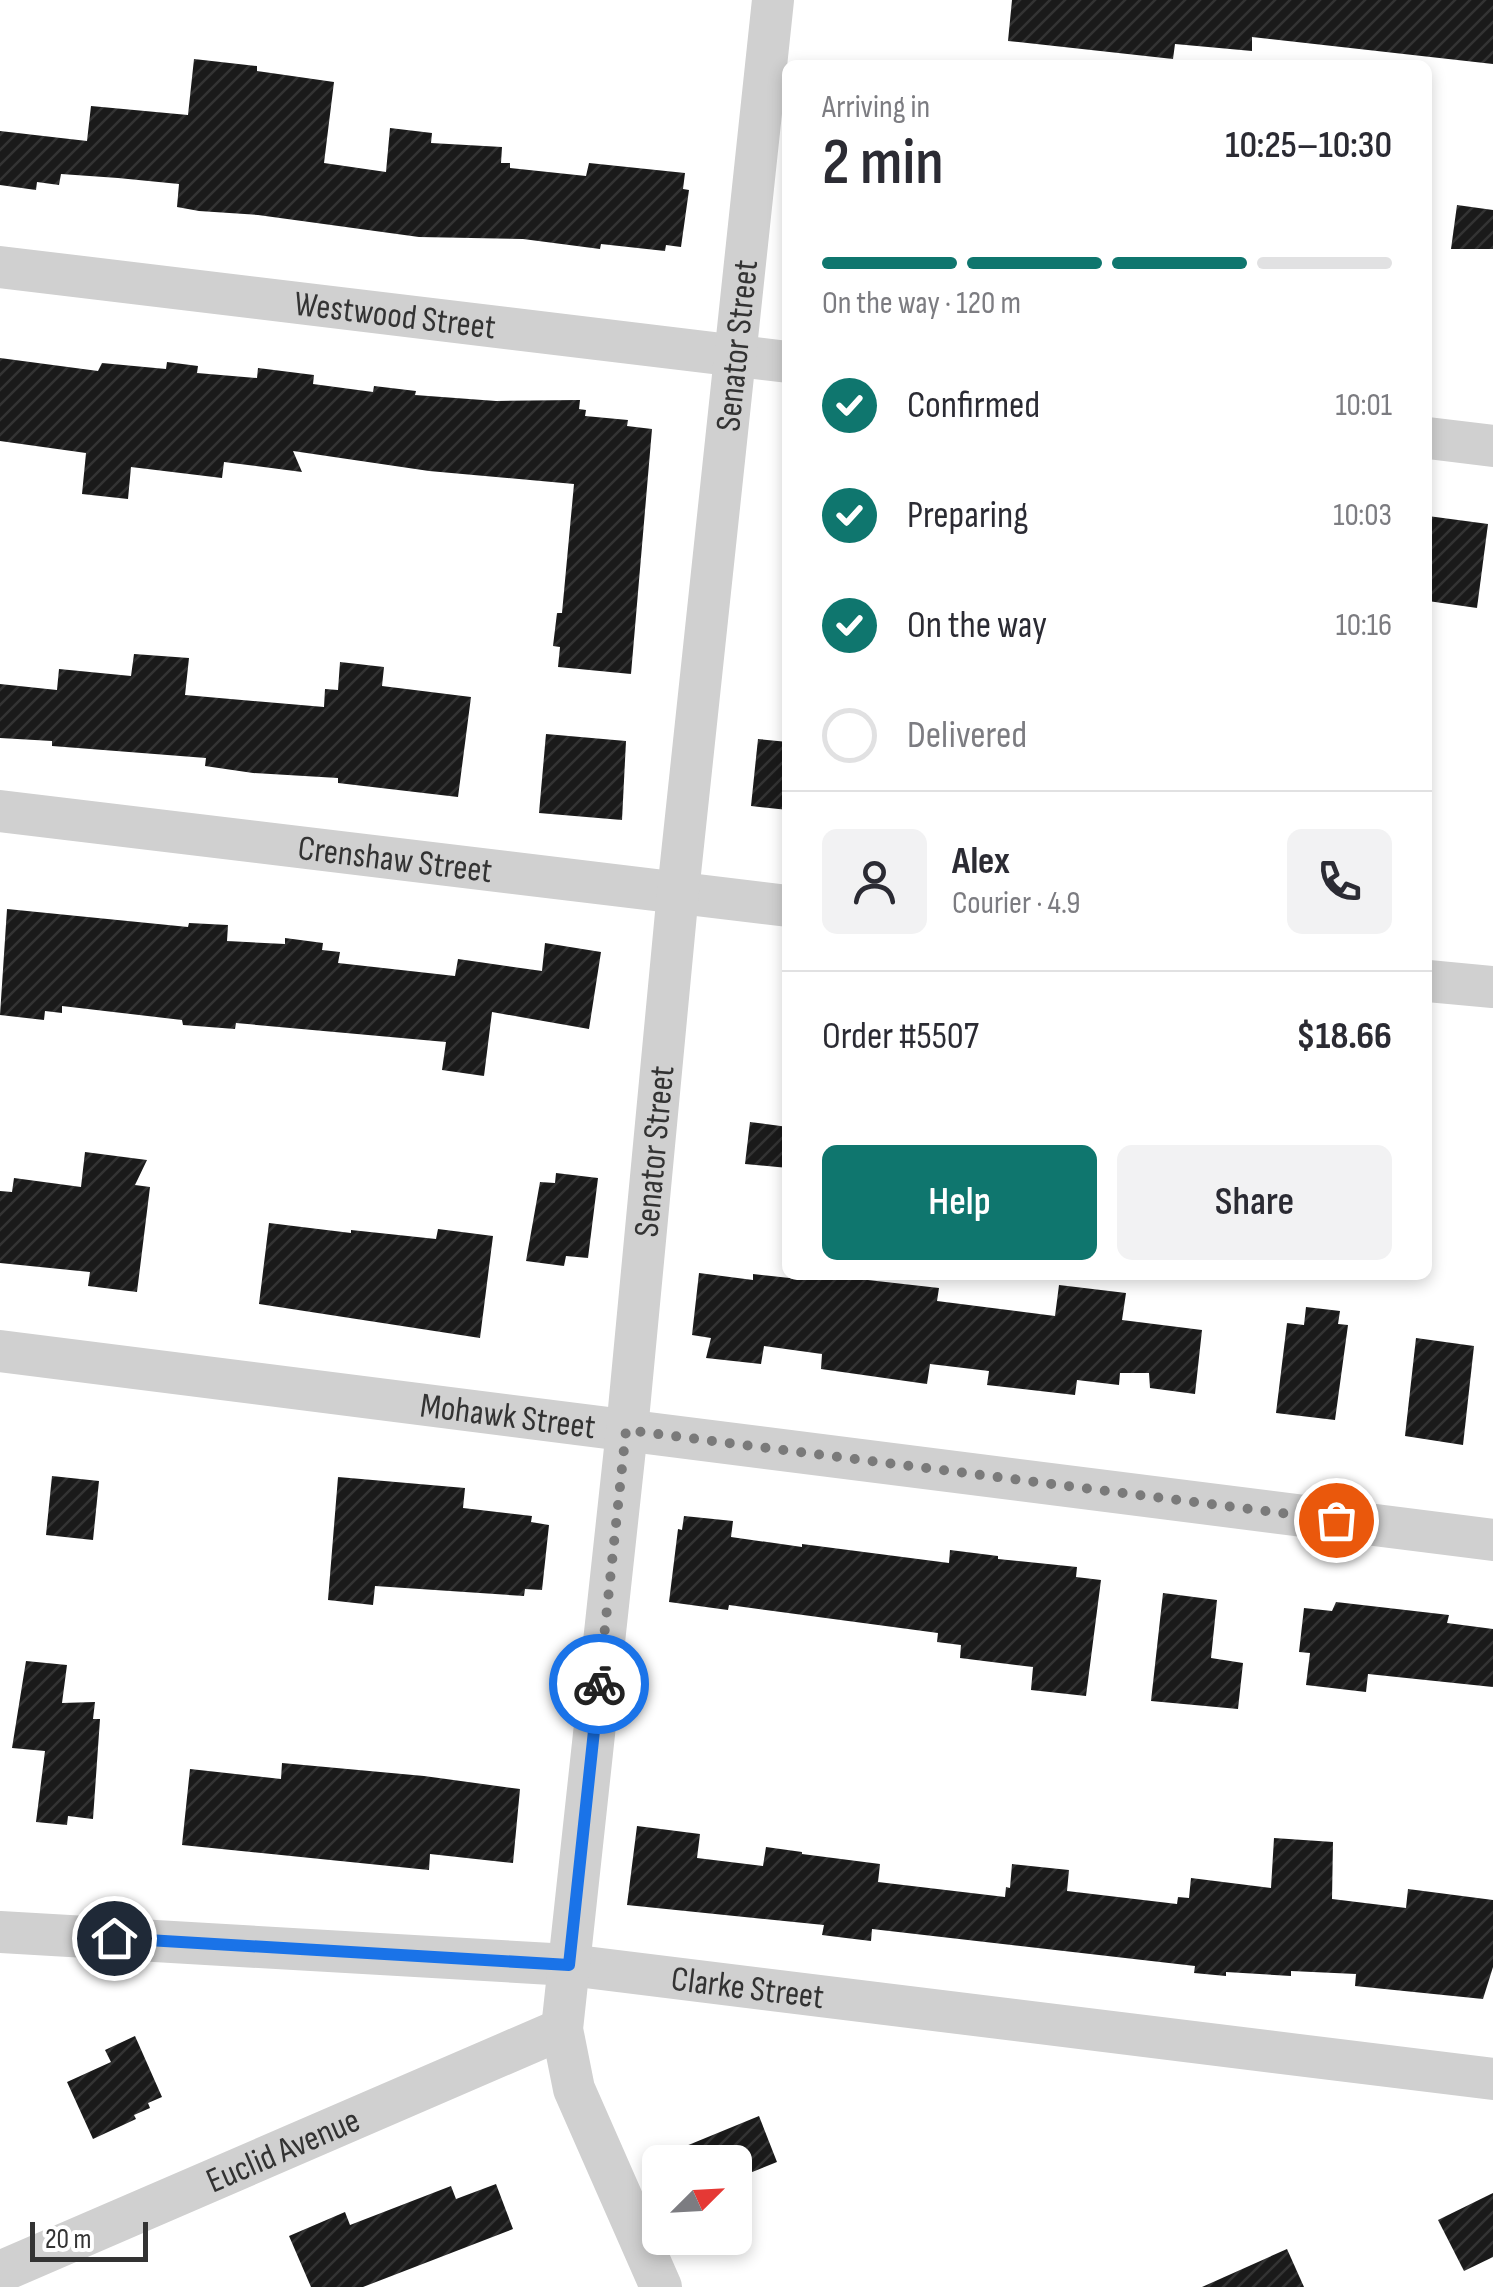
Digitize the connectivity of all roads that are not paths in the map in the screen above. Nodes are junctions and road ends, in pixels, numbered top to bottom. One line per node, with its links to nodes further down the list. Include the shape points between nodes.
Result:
1 (773, 0): 3 (street, Senator Street)
2 (0, 268): 3 (street, Westwood Street)
3 (734, 356): 4 (street, Westwood Street); 8 (street, Senator Street)
4 (782, 361)
5 (1432, 438): 6 (street)
6 (1493, 446)
7 (0, 811): 8 (street, Crenshaw Street)
8 (678, 892): 9 (street, Crenshaw Street); 13 (street, Senator Street)
9 (782, 905)
10 (1432, 981): 11 (street)
11 (1493, 988)
12 (0, 1351): 13 (street, Mohawk Street)
13 (626, 1430): 14 (street, Mohawk Street); 16 (street, Senator Street)
14 (1493, 1540)
15 (0, 1932): 16 (street, Clarke Street)
16 (569, 1965): 17 (street, Senator Street); 18 (street, Clarke Street)
17 (562, 2028): 19 (street, Euclid Avenue); 20 (street, Senator Street, via 574,2090)
18 (1493, 2079)
19 (0, 2272)
20 (661, 2287)

